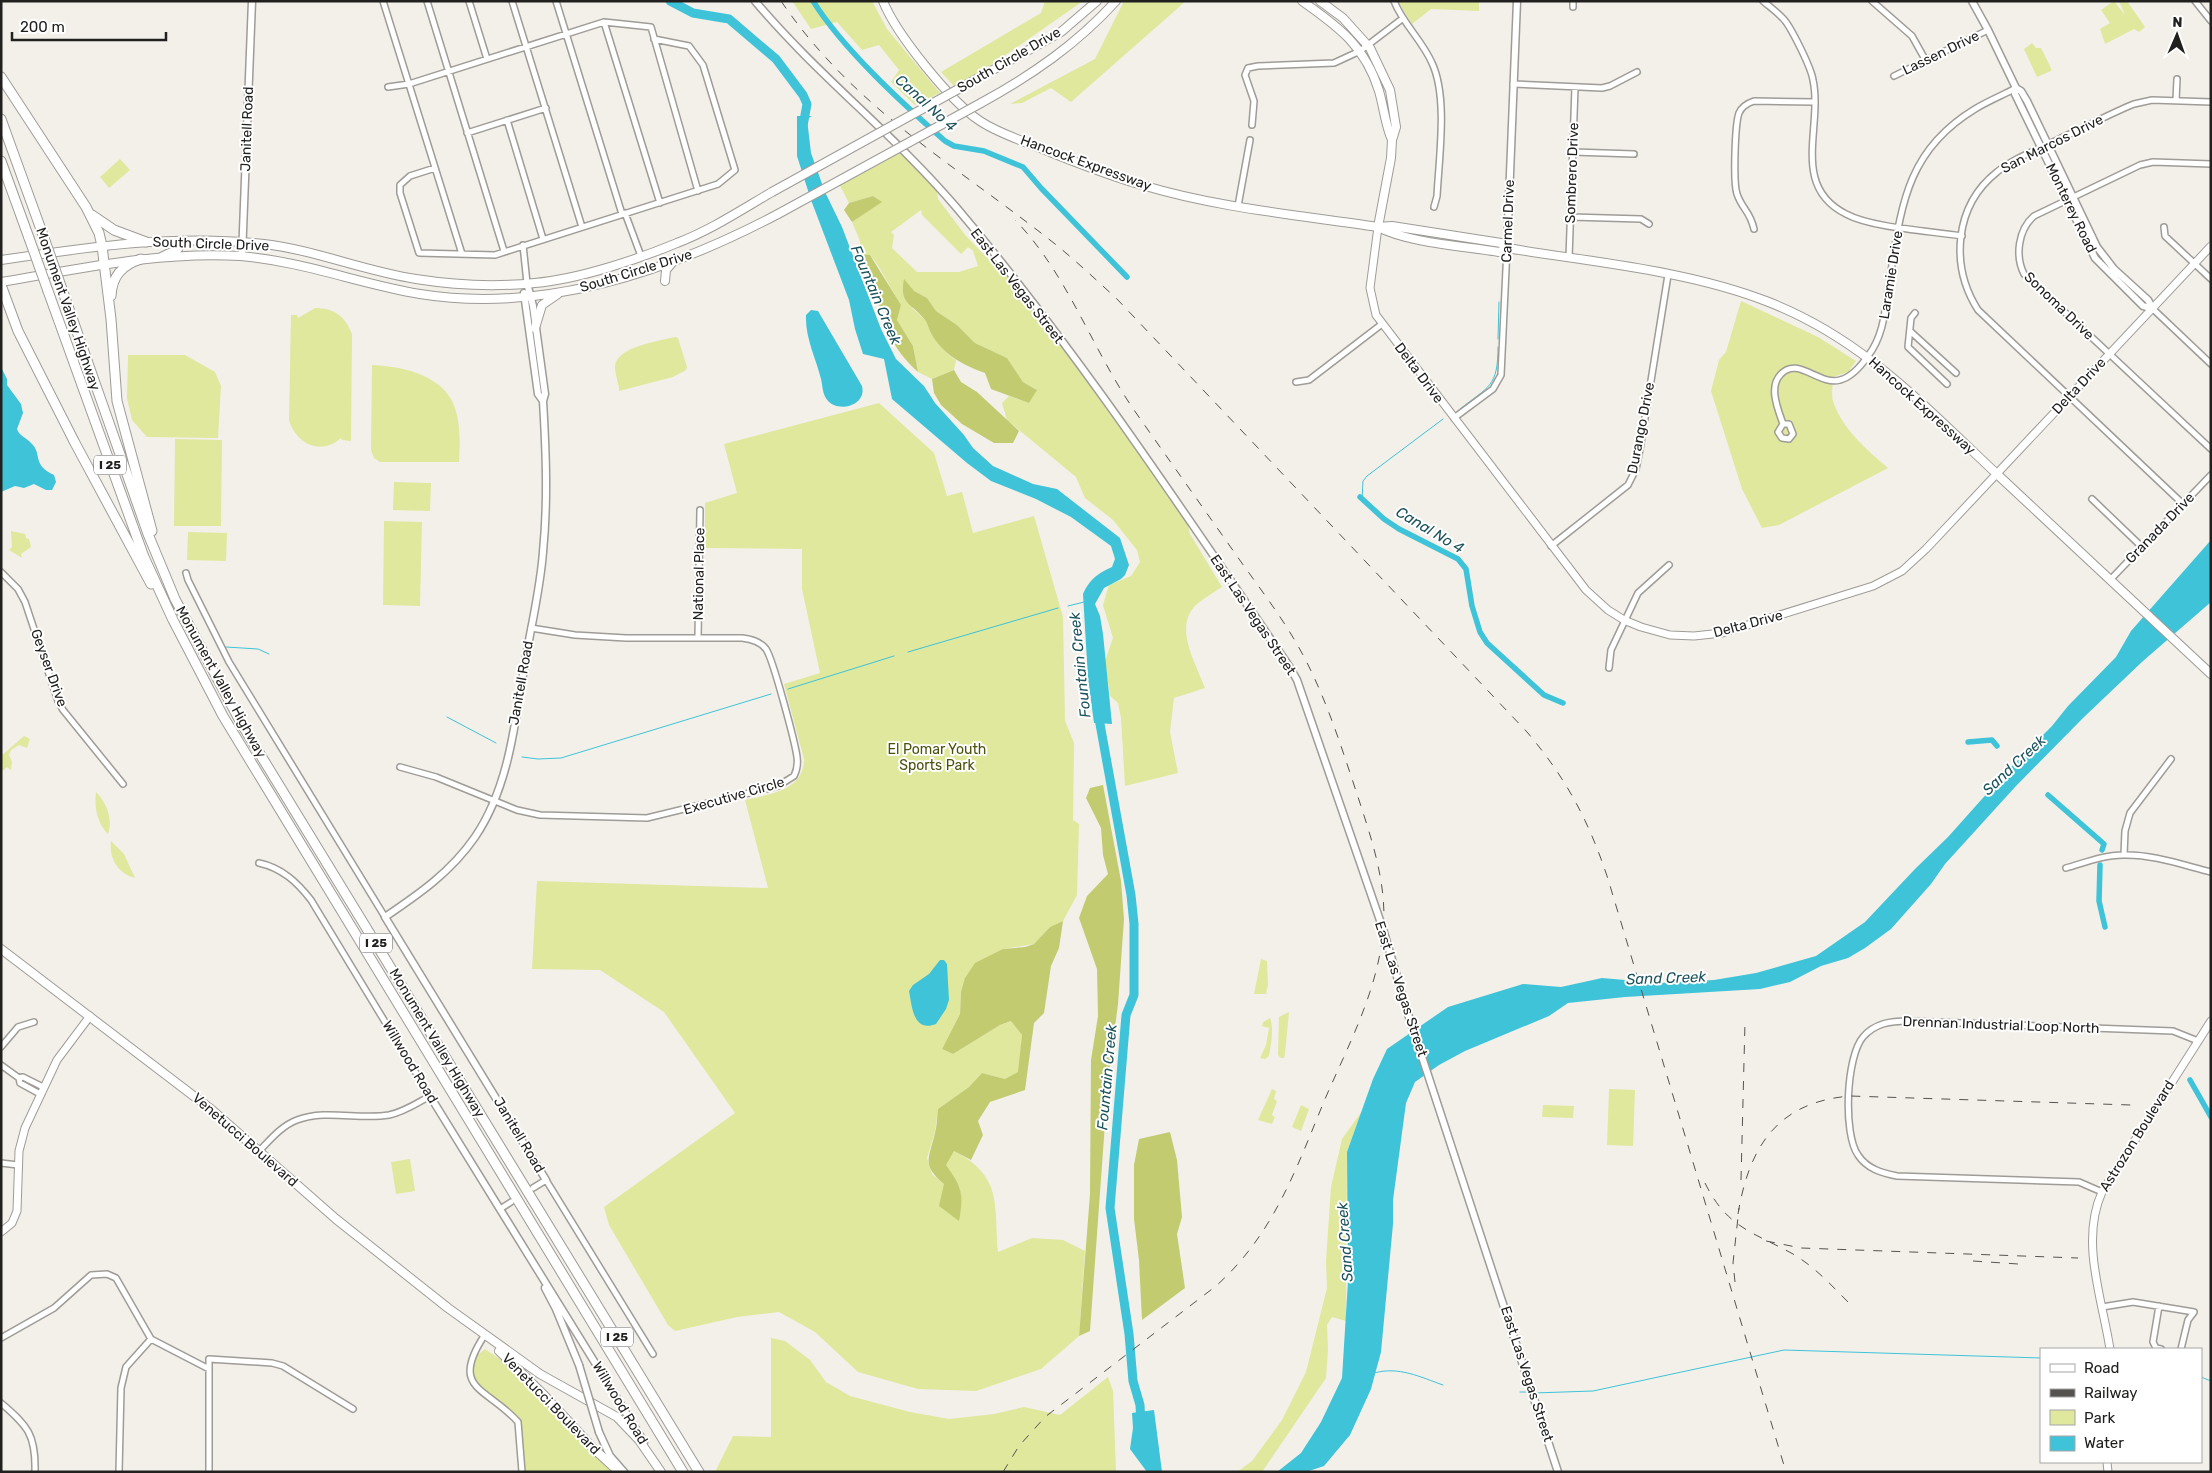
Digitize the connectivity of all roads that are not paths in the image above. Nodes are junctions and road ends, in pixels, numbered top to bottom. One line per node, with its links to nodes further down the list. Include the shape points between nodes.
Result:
1 (252, 1): 76 (street, Janitell Road)
2 (383, 1): 35 (street)
3 (427, 1): 30 (street)
4 (470, 1): 28 (street)
5 (512, 1): 26 (street)
6 (556, 1): 23 (street)
7 (755, 1): 185 (street, East Las Vegas Street, via 804,56 936,185 989,248 1122,425 1289,666 1303,694 1383,929)
8 (883, 1): 61 (main road, Hancock Expressway, via 917,55 967,111 981,122 1042,149 1122,178)
9 (1116, 1): 89 (main road, South Circle Drive, bridge, via 1087,31 1021,80 778,214)
10 (1302, 1): 27 (main road, via 1338,26)
11 (1320, 1): 25 (main road, via 1343,18)
12 (1394, 1): 19 (street)
13 (1516, 1): 36 (street, Carmel Drive)
14 (1763, 1): 41 (street, via 1789,27 1813,77)
15 (1872, 1): 29 (street, via 1912,36)
16 (1972, 1): 22 (street, Monterey Road)
17 (2195, 1): 20 (street)
18 (1094, 3): 84 (main road, South Circle Drive, bridge, via 1045,42 693,236)
19 (1402, 19): 25 (street); 62 (street, via 1429,57 1439,88 1438,196)
20 (2211, 20)
21 (604, 22): 23 (street); 24 (street, via 651,27); 60 (street)
22 (1988, 30): 29 (street, Lassen Drive); 39 (street, Monterey Road)
23 (566, 34): 26 (street); 64 (street)
24 (654, 38): 57 (street); 57 (street, via 686,44 700,60 735,170 718,184)
25 (1368, 45): 27 (street); 49 (main road, via 1390,90 1396,128)
26 (526, 46): 28 (street); 43 (street)
27 (1360, 51): 46 (street, via 1330,64 1248,68 1245,75 1254,101); 49 (main road, via 1375,80 1386,128)
28 (487, 59): 30 (street)
29 (1926, 61): 32 (street, Lassen Drive)
30 (448, 72): 35 (street); 47 (street)
31 (1637, 72): 38 (street, via 1610,86)
32 (1894, 76)
33 (1, 77): 63 (highway)
34 (2176, 79): 40 (street)
35 (409, 84): 37 (street); 56 (street)
36 (1514, 84): 38 (street); 80 (street, Carmel Drive)
37 (388, 87)
38 (1575, 87): 52 (street, Sombrero Drive)
39 (2016, 88): 50 (street, Monterey Road, via 2021,91); 51 (street, Monterey Road, via 2015,94); 67 (street, Laramie Drive, via 1977,108 1936,140 1912,176)
40 (2176, 100): 42 (street, San Marcos Drive); 50 (street, San Marcos Drive, via 2134,104)
41 (1814, 102): 67 (street, via 1812,163 1821,192 1846,214); 71 (street, via 1754,101 1740,111 1736,188 1751,215)
42 (2211, 102)
43 (546, 108): 45 (street); 68 (street)
44 (1, 118): 133 (highway, Monument Valley Highway / I 25, bridge, via 148,534 175,599)
45 (507, 120): 47 (street); 73 (street)
46 (1252, 125)
47 (467, 132): 81 (street)
48 (1250, 140): 61 (street)
49 (1392, 140): 69 (main road)
50 (2049, 145): 51 (street, San Marcos Drive); 58 (street, Monterey Road)
51 (2042, 148): 59 (street, Monterey Road); 72 (street, San Marcos Drive, via 2008,164 1985,182 1972,202)
52 (1573, 152): 53 (street); 65 (street, Sombrero Drive)
53 (1634, 154)
54 (1, 161): 131 (highway, Monument Valley Highway / I 25, bridge, via 144,557)
55 (2211, 164): 58 (street, Sonoma Drive, via 2147,163)
56 (435, 168): 82 (street); 82 (street, via 410,176 400,185 400,193 419,253)
57 (698, 191): 60 (street)
58 (2073, 198): 59 (street, Sonoma Drive); 100 (street, Monterey Road, via 2104,258 2148,300)
59 (2066, 201): 100 (street, Monterey Road, via 2099,262 2143,306); 107 (street, Sonoma Drive, via 2030,220 2021,238 2020,266 2024,274)
60 (660, 203): 64 (street)
61 (1238, 206): 69 (main road, Hancock Expressway)
62 (1434, 207)
63 (88, 211): 75 (highway, via 114,230); 78 (highway)
64 (623, 214): 68 (street); 84 (street)
65 (1570, 216): 66 (street, via 1641,219); 86 (street, Sombrero Drive)
66 (1649, 224)
67 (1898, 226): 72 (street); 108 (street, Laramie Drive, via 1882,331)
68 (582, 227): 73 (street)
69 (1378, 227): 80 (main road, Hancock Expressway, via 1390,234 1431,241 1499,252); 104 (main road, Delta Drive, via 1370,288)
70 (2164, 227): 90 (street, via 2165,236)
71 (1754, 229)
72 (1962, 236): 113 (street, San Marcos Drive, via 1961,274 1978,310)
73 (543, 239): 77 (street)
74 (182, 241): 75 (main road, South Circle Drive); 76 (main road, South Circle Drive); 85 (main road, via 178,249)
75 (146, 242): 78 (main road, South Circle Drive)
76 (242, 243): 83 (street, Janitell Road); 96 (main road, South Circle Drive, via 274,246 414,278 467,284)
77 (523, 245): 81 (street); 96 (street, Janitell Road)
78 (102, 246): 87 (main road, South Circle Drive); 91 (highway)
79 (2211, 246): 90 (main road, Delta Drive)
80 (1507, 248): 86 (main road, Hancock Expressway); 115 (street, Carmel Drive, via 1501,375 1493,389)
81 (504, 251): 82 (street, via 490,255)
82 (462, 254)
83 (242, 256): 85 (main road, South Circle Drive); 98 (main road, South Circle Drive, via 313,268 421,294 475,298)
84 (641, 256): 96 (main road, South Circle Drive)
85 (160, 258): 88 (main road, South Circle Drive)
86 (1568, 258): 93 (main road, Hancock Expressway)
87 (1, 260)
88 (141, 260): 91 (main road, South Circle Drive); 102 (highway, via 126,265 117,275 112,292)
89 (678, 260): 92 (main road, South Circle Drive); 92 (main road, via 668,266 665,281 660,274)
90 (2194, 264): 94 (street); 100 (main road, Delta Drive)
91 (105, 266): 95 (main road, South Circle Drive); 102 (highway)
92 (644, 271): 97 (main road, South Circle Drive)
93 (1668, 275): 108 (main road, Hancock Expressway, via 1728,287 1767,302 1821,327); 123 (street, Durango Drive, via 1633,476 1628,485)
94 (2211, 279)
95 (1, 284): 103 (highway)
96 (527, 284): 98 (street, Janitell Road)
97 (561, 292): 98 (main road, South Circle Drive); 105 (main road, via 542,305)
98 (527, 296): 105 (street, Janitell Road); 114 (street, Janitell Road, via 538,394)
99 (1, 306): 103 (highway)
100 (2152, 309): 107 (main road, Delta Drive); 109 (street, Monterey Road)
101 (1914, 313): 106 (street)
102 (111, 319): 133 (highway, via 116,401 158,546)
103 (14, 323): 131 (highway, via 132,550)
104 (1382, 324): 111 (street, via 1309,380); 115 (main road, Delta Drive)
105 (535, 328): 114 (street, Janitell Road, via 546,394)
106 (1910, 331): 110 (street); 112 (street, via 1908,347)
107 (2109, 354): 113 (main road, Delta Drive); 117 (street, Sonoma Drive)
108 (1868, 357): 116 (street, Laramie Drive, via 1852,375 1838,381 1818,378 1799,367 1785,369 1777,378 1774,393); 118 (main road, Hancock Expressway)
109 (2211, 364)
110 (1956, 373)
111 (1296, 382)
112 (1947, 384)
113 (2069, 397): 118 (main road, Delta Drive); 121 (street, San Marcos Drive)
114 (543, 401): 130 (street, Janitell Road, via 547,508 543,559)
115 (1454, 418): 123 (main road, Delta Drive)
116 (1783, 424)
117 (2211, 449)
118 (1997, 474): 128 (main road, Hancock Expressway); 129 (main road, Delta Drive, via 1915,561 1873,586 1740,628 1707,635 1670,634)
119 (2211, 474): 121 (street, Granada Drive)
120 (2092, 499): 124 (street)
121 (2183, 504): 124 (street, Granada Drive)
122 (700, 510): 132 (street, National Place)
123 (1551, 546): 129 (main road, Delta Drive, via 1586,590)
124 (2142, 547): 128 (street, Granada Drive)
125 (1669, 565): 129 (street, via 1638,593)
126 (1, 572): 138 (street, Geyser Drive, via 26,602 63,710)
127 (186, 573): 144 (street, Janitell Road, via 229,662)
128 (2110, 580): 135 (main road, Hancock Expressway)
129 (1624, 620): 134 (street, via 1611,650)
130 (531, 628): 132 (street, Executive Circle, via 603,637); 139 (street, Janitell Road, via 507,763)
131 (181, 636): 183 (highway, Monument Valley Highway / I 25, via 240,746)
132 (698, 638): 139 (street, Executive Circle, via 748,639 765,647 797,758 796,771 790,780 754,793 638,819 540,815)
133 (204, 656): 184 (highway, Monument Valley Highway / I 25, via 241,723)
134 (1609, 668)
135 (2211, 674)
136 (2171, 759): 140 (street, via 2130,813)
137 (400, 767): 139 (street, Executive Circle, via 436,777)
138 (123, 784)
139 (494, 801): 144 (street, Janitell Road, via 476,836 448,870)
140 (2124, 855): 142 (street, via 2107,856); 143 (street)
141 (260, 863): 153 (street, Willwood Road, via 298,884 311,900)
142 (2066, 868)
143 (2211, 872)
144 (385, 916): 157 (street, Janitell Road)
145 (1, 949): 146 (main road, Venetucci Boulevard)
146 (90, 1016): 152 (main road, via 57,1060); 154 (main road, Venetucci Boulevard, via 212,1110)
147 (2211, 1021): 149 (main road, Astrozon Boulevard)
148 (34, 1022): 150 (street, via 18,1028)
149 (2198, 1040): 159 (main road, Astrozon Boulevard); 159 (street, Drennan Industrial Loop North, via 2173,1031 1888,1022 1876,1026 1859,1042 1853,1060 1849,1127 1861,1160 1877,1171 1897,1176 2071,1182 2086,1184)
150 (1, 1047)
151 (1, 1065): 152 (street, via 19,1078 20,1083)
152 (42, 1091): 156 (main road, via 21,1137)
153 (430, 1096): 154 (street, via 398,1113 298,1120 279,1131); 161 (street, Willwood Road)
154 (259, 1151): 166 (main road, Venetucci Boulevard, via 393,1266)
155 (1, 1163): 156 (street)
156 (18, 1165): 162 (main road, via 17,1211 12,1223)
157 (546, 1180): 158 (street); 172 (street, Janitell Road)
158 (533, 1188)
159 (2102, 1192): 165 (main road, Astrozon Boulevard, via 2095,1210 2092,1235)
160 (511, 1202): 161 (street)
161 (500, 1209): 163 (street, Willwood Road)
162 (1, 1232)
163 (534, 1264): 176 (street, Willwood Road); 182 (street, Willwood Road, bridge, via 580,1365 599,1432 610,1456)
164 (2160, 1306): 165 (street, via 2133,1302); 170 (street, via 2153,1342); 171 (street, via 2194,1312 2188,1320)
165 (2102, 1307): 169 (main road, Astrozon Boulevard)
166 (484, 1336): 176 (main road, Venetucci Boulevard, via 540,1374 617,1417 634,1434); 180 (street, via 469,1362 469,1371 476,1385 518,1422); 181 (main road, Venetucci Boulevard)
167 (1, 1338): 168 (street, via 54,1308 91,1275 99,1273 116,1278)
168 (151, 1339): 173 (street); 178 (street, via 126,1366 120,1388)
169 (2110, 1348)
170 (2156, 1348)
171 (2181, 1348)
172 (653, 1354)
173 (209, 1370): 175 (street, via 209,1359 272,1362); 179 (street)
174 (1, 1403): 177 (street, via 30,1431)
175 (353, 1409)
176 (659, 1469)
177 (36, 1472)
178 (118, 1472)
179 (209, 1472)
180 (522, 1472)
181 (619, 1472)
182 (624, 1472)
183 (683, 1472)
184 (699, 1472)
185 (1558, 1472)

